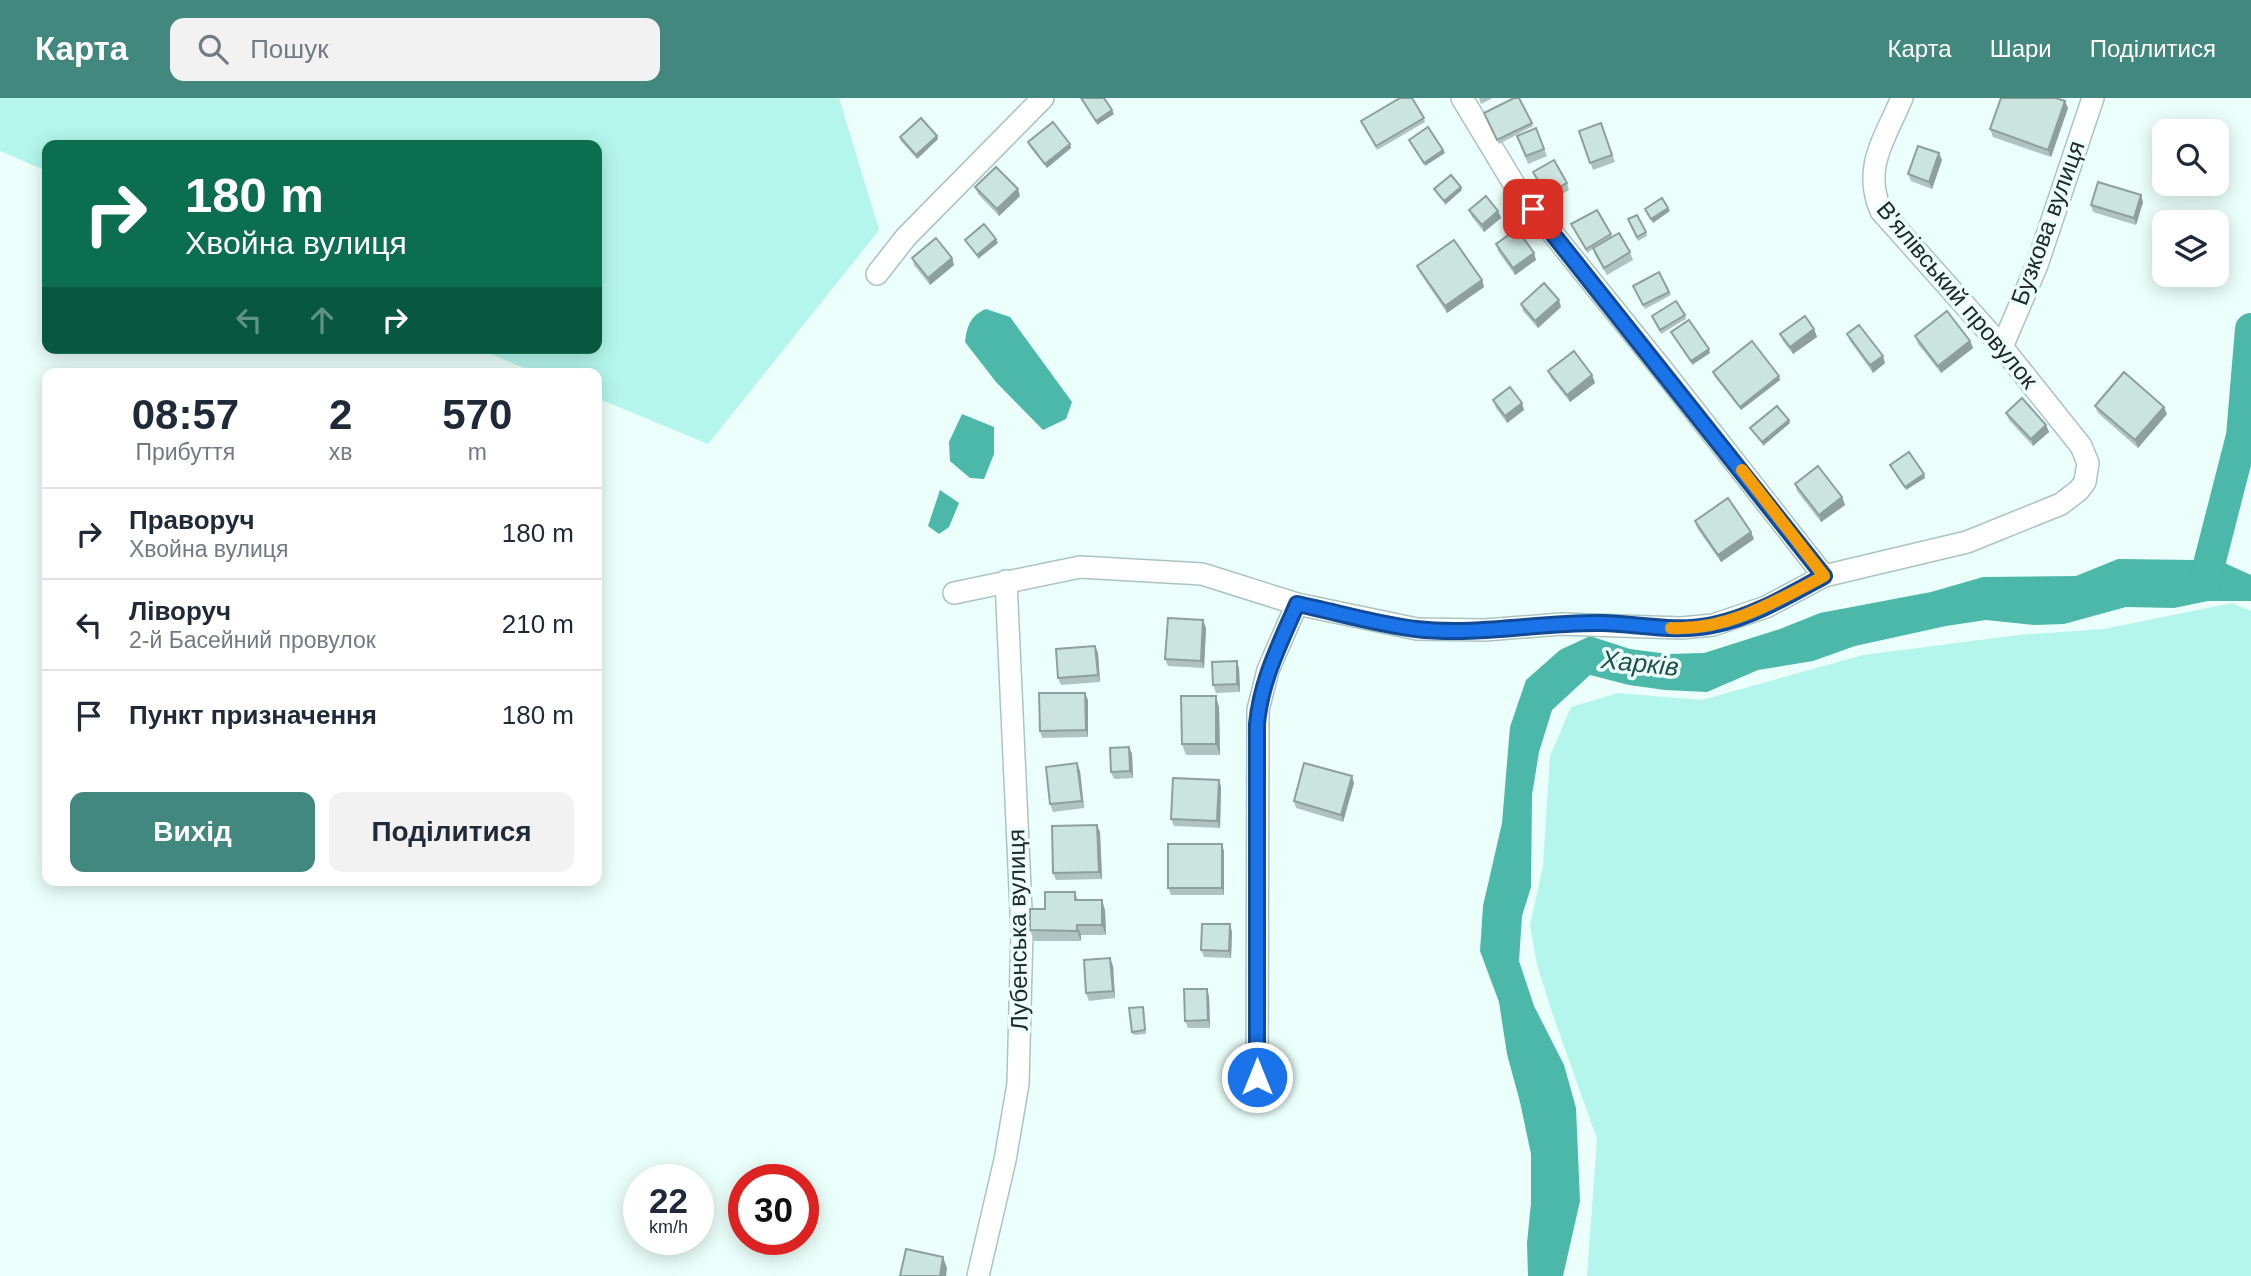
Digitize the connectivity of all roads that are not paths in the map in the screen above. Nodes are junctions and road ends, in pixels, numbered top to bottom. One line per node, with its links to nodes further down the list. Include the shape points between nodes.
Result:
1 (1043, 98): 5 (street, via 906,237)
2 (1462, 98): 7 (street, via 1517,189)
3 (1902, 98): 6 (street, В'ялівський провулок, via 1872,169 1874,196 1881,211)
4 (2092, 98): 6 (street, Бузкова вулиця, via 2036,265)
5 (877, 274)
6 (2002, 347): 7 (street, В'ялівський провулок, via 2081,446 2088,463 2079,490 2061,504 1967,542)
7 (1824, 576): 10 (street, via 1766,607 1713,625 1681,628 1588,623 1417,629)
8 (1006, 581): 9 (street); 10 (street, via 1080,567 1202,574); 12 (street, Лубeнська вулиця, via 1022,932 1018,1084)
9 (954, 593)
10 (1297, 604): 11 (street, via 1268,670 1257,724)
11 (1257, 1077)
12 (978, 1276)

